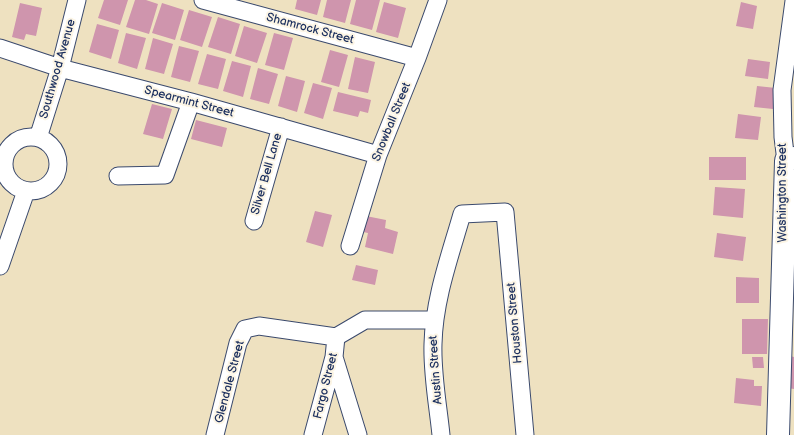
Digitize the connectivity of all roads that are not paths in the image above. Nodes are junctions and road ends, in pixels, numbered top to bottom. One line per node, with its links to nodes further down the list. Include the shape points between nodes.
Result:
1 (77, 0): 7 (street, Southwood Avenue)
2 (203, 0): 6 (street, Shamrock Street)
3 (438, 0): 6 (street, Snowball Street)
4 (794, 1): 13 (street, Washington Street, via 782,90 783,137)
5 (0, 48): 7 (street, Spearmint Street)
6 (417, 58): 12 (street, Snowball Street)
7 (60, 68): 8 (street, Spearmint Street); 10 (street, Southwood Avenue)
8 (191, 102): 9 (street, Spearmint Street); 14 (street, via 165,175)
9 (281, 127): 12 (street, Spearmint Street); 17 (street, Silver Bell Lane)
10 (38, 138): 11 (street, via 24,138 12,144); 15 (street, via 48,143 56,153 56,176 38,191)
11 (2, 155): 15 (street, via 7,178 15,187)
12 (378, 155): 18 (street, Snowball Street)
13 (790, 160): 28 (street, Washington Street)
14 (118, 176)
15 (26, 191): 19 (street)
16 (462, 214): 20 (street, Austin Street, via 440,287); 27 (street, Houston Street, via 505,212)
17 (254, 221)
18 (350, 246)
19 (0, 265)
20 (434, 320): 21 (street, via 365,320); 26 (street, Austin Street, via 433,366)
21 (336, 337): 22 (street, Fargo Street); 23 (street, Glendale Street, via 259,326 245,329 238,343)
22 (334, 357): 24 (street, Fargo Street); 25 (street)
23 (215, 435)
24 (313, 435)
25 (358, 435)
26 (441, 435)
27 (525, 435)
28 (778, 435)

